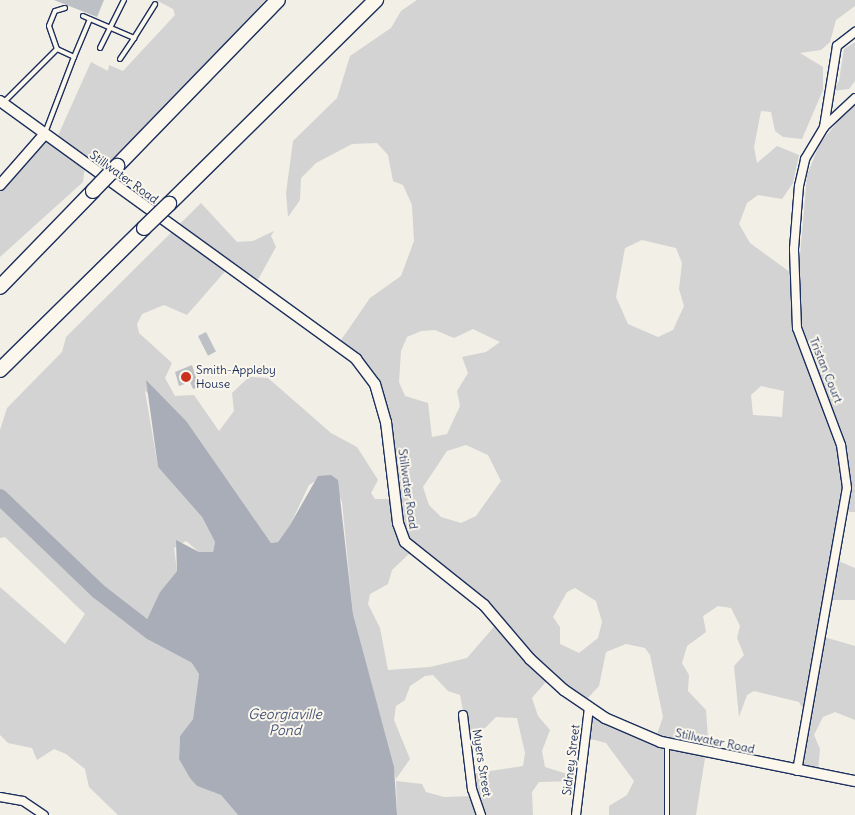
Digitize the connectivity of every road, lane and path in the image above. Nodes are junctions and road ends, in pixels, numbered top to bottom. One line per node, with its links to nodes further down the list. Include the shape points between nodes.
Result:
1 (124, 0): 9 (lane)
2 (266, 0): 16 (highway)
3 (278, 0): 16 (highway)
4 (376, 0): 23 (highway, bridge)
5 (155, 4): 11 (lane)
6 (64, 8): 13 (lane, via 60,6 49,19)
7 (83, 16): 8 (lane)
8 (90, 19): 9 (lane); 14 (lane)
9 (112, 28): 11 (lane); 12 (lane)
10 (855, 32): 19 (street, Tristan Court, via 837,46)
11 (134, 38): 15 (lane)
12 (100, 48)
13 (57, 49): 14 (lane); 18 (lane)
14 (74, 57): 20 (lane)
15 (120, 59)
16 (200, 81): 22 (highway, bridge)
17 (855, 98): 19 (street, Tristan Court)
18 (2, 102): 20 (street, Stillwater Road)
19 (824, 127): 27 (street, Tristan Court, via 806,159 798,186 794,288 797,328 842,444 847,488)
20 (44, 135): 21 (street); 24 (street, Stillwater Road, via 356,359 375,384 386,422 398,523 405,542 484,605 542,671)
21 (0, 185)
22 (0, 287)
23 (0, 370)
24 (589, 708): 26 (street, Stillwater Road); 32 (street, Sidney Street)
25 (463, 715): 31 (street, Myers Street, via 472,789)
26 (667, 744): 27 (street, Stillwater Road); 33 (lane)
27 (797, 771): 28 (street, Stillwater Road)
28 (855, 781)
29 (0, 797): 30 (street, via 23,800)
30 (44, 815)
31 (481, 815)
32 (576, 815)
33 (666, 815)

